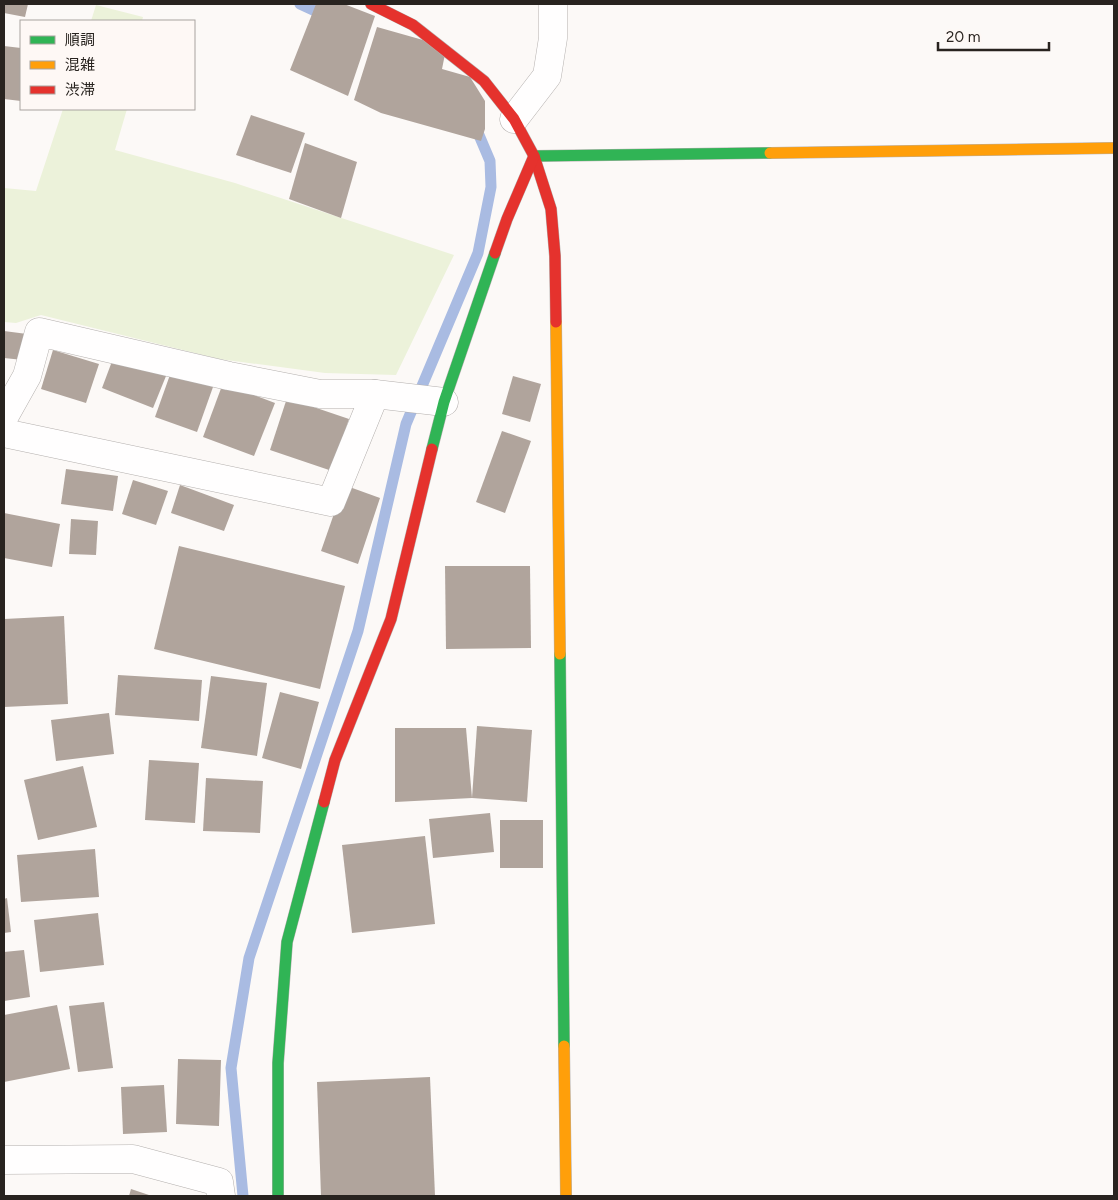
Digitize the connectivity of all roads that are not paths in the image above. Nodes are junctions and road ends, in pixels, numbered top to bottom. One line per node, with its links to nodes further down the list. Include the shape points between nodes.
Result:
1 (371, 4): 3 (street, via 413,25 484,81)
2 (553, 4): 3 (street, via 553,38 547,76)
3 (514, 119): 5 (street)
4 (1114, 148): 5 (street)
5 (534, 156): 7 (street); 13 (street, via 551,209 556,256)
6 (387, 396): 7 (street); 8 (street, via 320,394 39,332 27,376); 9 (street, via 331,502)
7 (435, 401): 12 (street, via 391,619 335,760 286,942 278,1063)
8 (4, 417)
9 (4, 433)
10 (4, 1160): 11 (street, via 132,1159 219,1182)
11 (221, 1196)
12 (278, 1196)
13 (566, 1196)

